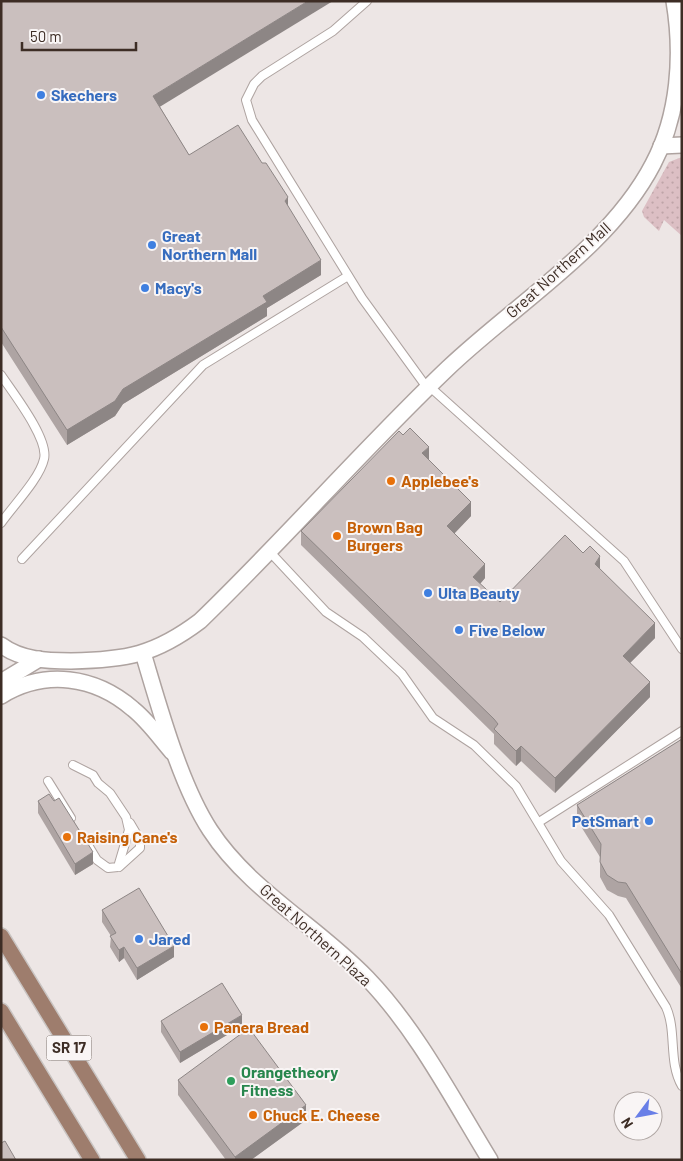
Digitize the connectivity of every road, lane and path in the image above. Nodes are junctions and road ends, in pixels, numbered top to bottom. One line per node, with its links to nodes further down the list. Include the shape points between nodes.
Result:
1 (367, 1): 6 (lane, via 326,36 262,76 250,89 246,100 252,120)
2 (674, 1): 3 (street, Great Northern Mall, via 679,55)
3 (675, 122): 5 (street, Great Northern Mall)
4 (682, 145): 5 (street)
5 (661, 146): 8 (street, Great Northern Mall, via 638,190 602,233 456,360)
6 (348, 276): 8 (lane); 11 (lane, via 203,365)
7 (1, 375): 9 (lane, via 41,438 45,453 40,470)
8 (429, 388): 10 (street, Great Northern Mall); 12 (lane, via 624,561)
9 (1, 523)
10 (269, 551): 14 (street, Great Northern Mall, via 200,621 172,640); 23 (lane, via 326,612 363,637 402,674 434,718 474,745 513,783)
11 (22, 559)
12 (682, 649)
13 (4, 651): 15 (street, Great Northern Mall)
14 (143, 653): 15 (street, Great Northern Mall, via 103,661); 19 (street, Great Northern Plaza)
15 (39, 658): 16 (street)
16 (1, 682)
17 (1, 696): 19 (street, Great Northern Plaza, via 23,684 43,679 89,685 111,694 133,709)
18 (682, 732): 23 (lane)
19 (179, 761): 32 (street, Great Northern Plaza, via 196,804 215,838 240,868 350,961 381,994 416,1041)
20 (73, 765): 22 (lane, via 93,775)
21 (48, 781): 24 (lane)
22 (126, 817): 26 (lane, via 130,830); 26 (lane, via 140,840 140,848)
23 (539, 822): 29 (lane, via 561,861 609,915 666,1007 675,1068)
24 (76, 826)
25 (85, 840): 26 (lane, via 97,860 108,868)
26 (118, 867)
27 (1, 936): 31 (main road, SR 17)
28 (1, 1011): 30 (main road, SR 17)
29 (682, 1086)
30 (92, 1160)
31 (138, 1160)
32 (490, 1160)

